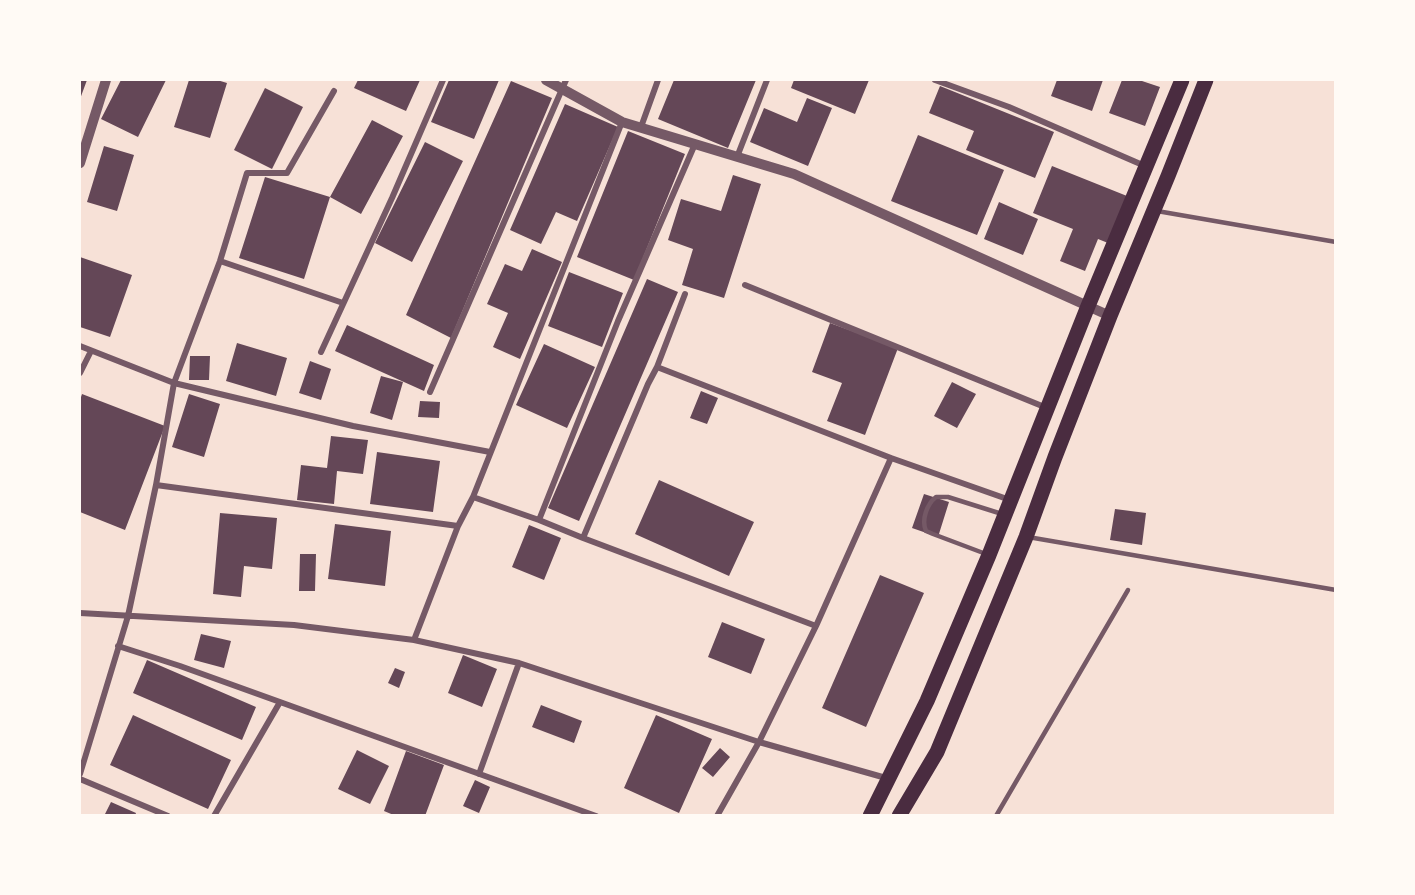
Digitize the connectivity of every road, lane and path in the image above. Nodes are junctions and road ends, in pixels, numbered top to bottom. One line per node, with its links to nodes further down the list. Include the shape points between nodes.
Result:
1 (106, 80): 15 (street)
2 (443, 80): 22 (street)
3 (546, 80): 9 (street)
4 (658, 80): 12 (street)
5 (767, 80): 14 (street)
6 (935, 80): 16 (street)
7 (1182, 80): 16 (main road)
8 (1206, 80): 17 (main road)
9 (564, 84): 11 (street); 31 (street)
10 (334, 91): 19 (street, via 287,173 247,173)
11 (622, 122): 12 (street); 33 (street)
12 (641, 128): 13 (street)
13 (695, 144): 14 (street); 39 (street, via 618,321)
14 (737, 157): 23 (street, via 794,174)
15 (80, 163)
16 (1146, 166): 23 (main road)
17 (1154, 210): 18 (lane); 24 (main road)
18 (1335, 242)
19 (220, 261): 22 (street); 30 (street)
20 (745, 285): 32 (street)
21 (685, 294): 28 (street)
22 (343, 303): 27 (street)
23 (1088, 306): 24 (street); 32 (main road)
24 (1110, 316): 41 (main road)
25 (80, 346): 26 (street)
26 (91, 351): 29 (street); 30 (street)
27 (321, 352)
28 (657, 367): 34 (street); 42 (street)
29 (80, 373)
30 (174, 383): 33 (street, via 353,426); 35 (street)
31 (430, 392)
32 (1047, 408): 37 (main road)
33 (490, 452): 36 (street)
34 (891, 458): 37 (street); 48 (street)
35 (156, 485): 40 (street); 47 (street)
36 (473, 497): 39 (street); 40 (street)
37 (1011, 500): 38 (main road)
38 (1005, 515): 43 (main road); 43 (lane, via 948,497 936,497 931,502 924,522 926,531)
39 (539, 520): 42 (street)
40 (458, 526): 49 (street)
41 (1026, 537): 45 (lane); 63 (main road, via 937,752)
42 (583, 538): 48 (street)
43 (989, 555): 57 (main road)
44 (1128, 590): 64 (lane)
45 (1335, 590)
46 (80, 613): 47 (street)
47 (128, 616): 49 (street, via 294,625); 50 (street)
48 (816, 626): 53 (street)
49 (414, 640): 51 (street)
50 (118, 646): 52 (street); 54 (street)
51 (519, 663): 53 (street); 55 (street)
52 (280, 702): 55 (street); 59 (street)
53 (759, 742): 57 (street); 61 (street)
54 (80, 774)
55 (479, 774): 60 (street)
56 (80, 779): 58 (street)
57 (889, 779): 62 (main road)
58 (168, 816)
59 (214, 816)
60 (596, 816)
61 (717, 816)
62 (870, 816)
63 (899, 816)
64 (996, 816)

